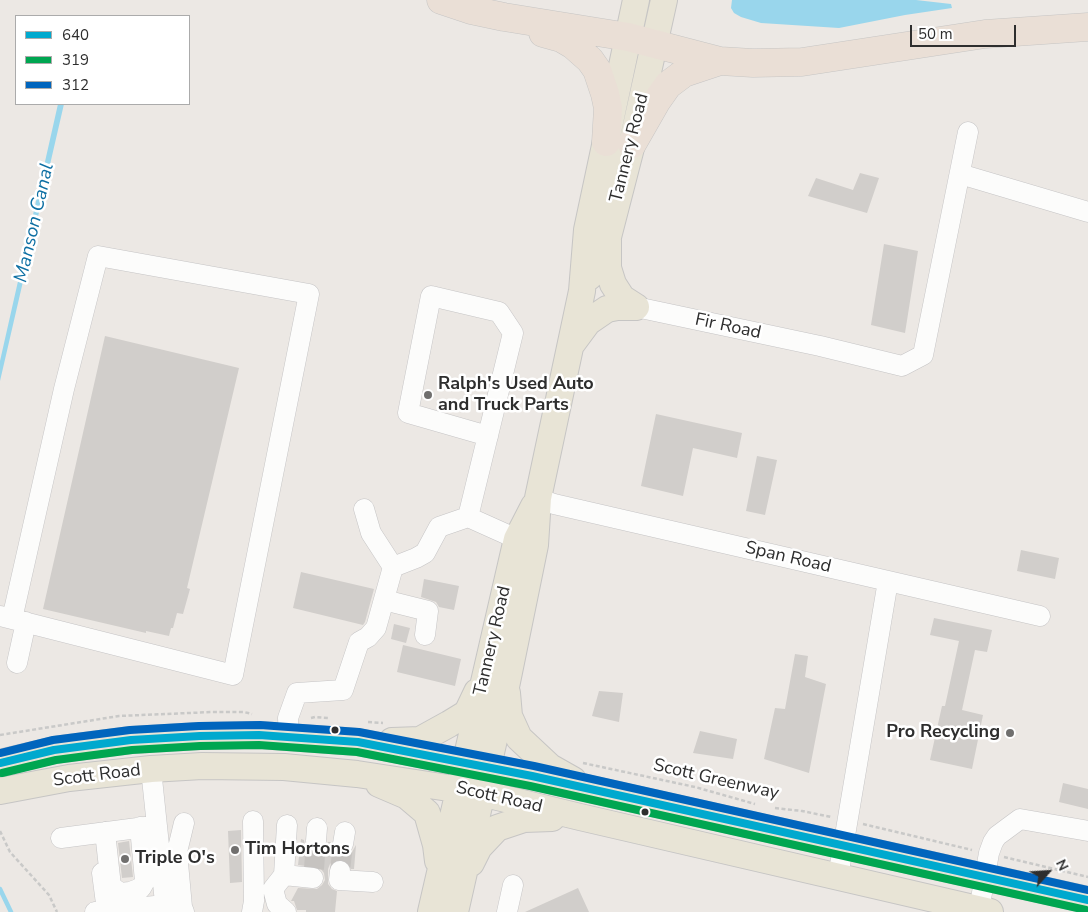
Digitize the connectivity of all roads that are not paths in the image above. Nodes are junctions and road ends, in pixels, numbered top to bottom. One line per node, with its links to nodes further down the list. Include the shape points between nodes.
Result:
1 (441, 0): 4 (highway)
2 (636, 0): 6 (main road, Tannery Road)
3 (664, 0): 7 (main road, Tannery Road)
4 (504, 17): 6 (highway); 10 (highway, via 561,38 590,60 597,70)
5 (1088, 27): 8 (highway, via 985,34 802,62)
6 (628, 37): 7 (highway); 10 (main road, Tannery Road)
7 (654, 44): 8 (highway); 10 (main road, Tannery Road)
8 (720, 61): 10 (highway, via 684,72 668,85)
9 (968, 132): 11 (street)
10 (619, 143): 13 (main road, Tannery Road); 14 (main road, Tannery Road, via 587,230)
11 (960, 174): 12 (street); 15 (street, Fir Road, via 923,355 902,366)
12 (1088, 212)
13 (608, 236): 14 (main road, Tannery Road); 15 (main road, via 608,268 613,284 622,298)
14 (582, 291): 16 (main road, Tannery Road)
15 (636, 307): 16 (main road, via 607,309 588,322)
16 (568, 350): 18 (main road, Tannery Road)
17 (488, 436): 17 (street, via 513,333 500,312 431,296 408,413); 20 (street)
18 (538, 498): 21 (main road, Tannery Road); 23 (street, Span Road); 29 (main road, Tannery Road, via 535,545)
19 (364, 509): 22 (street, via 371,533)
20 (468, 517): 21 (street); 22 (street, via 439,527 425,553)
21 (516, 539): 29 (main road, Tannery Road)
22 (394, 567): 24 (street)
23 (888, 581): 25 (street, Span Road); 47 (street)
24 (384, 600): 27 (street, via 428,611); 30 (street, via 376,628 359,642 343,690 297,693 288,718)
25 (1040, 616)
26 (12, 619): 26 (street, via 233,675 309,294 98,256); 28 (street)
27 (424, 635)
28 (18, 663)
29 (495, 681): 31 (main road, via 466,713 420,740); 33 (main road, Tannery Road); 36 (main road, via 519,738 550,767)
30 (298, 729): 31 (main road, Scott Road); 32 (main road, Scott Road, via 259,735 131,740 54,750)
31 (361, 732): 33 (main road, Scott Road)
32 (0, 763)
33 (476, 765): 36 (main road, Scott Road); 37 (main road, Tannery Road)
34 (151, 769): 35 (main road, Scott Road, via 284,767); 38 (main road, Scott Road, via 69,778); 43 (street)
35 (357, 774): 37 (main road, Scott Road); 51 (main road, via 407,796 427,813 436,845)
36 (594, 777): 47 (main road, Scott Road)
37 (470, 790): 39 (main road, Scott Road); 51 (main road, Tannery Road)
38 (0, 791)
39 (580, 817): 49 (main road, Scott Road); 51 (main road, via 524,819 497,828)
40 (253, 821): 59 (street)
41 (184, 823): 58 (street, via 177,852)
42 (287, 825): 48 (street)
43 (149, 826): 45 (street); 45 (street, via 145,881 141,888 130,892 120,893 111,886); 55 (street)
44 (1088, 832): 50 (street, via 1020,819 992,842)
45 (101, 833): 46 (street); 56 (street)
46 (61, 838)
47 (844, 846): 49 (street); 50 (main road, Scott Road)
48 (284, 875): 52 (street, via 340,876); 60 (street, via 273,889 277,904)
49 (838, 877): 57 (main road, Scott Road)
50 (985, 877): 54 (main road, Scott Road); 57 (street)
51 (451, 878): 61 (main road); 62 (main road)
52 (373, 882)
53 (513, 885): 63 (street)
54 (1088, 900)
55 (166, 908): 56 (street)
56 (101, 911)
57 (984, 911)
58 (184, 912)
59 (252, 912)
60 (286, 912)
61 (431, 912)
62 (455, 912)
63 (507, 912)

